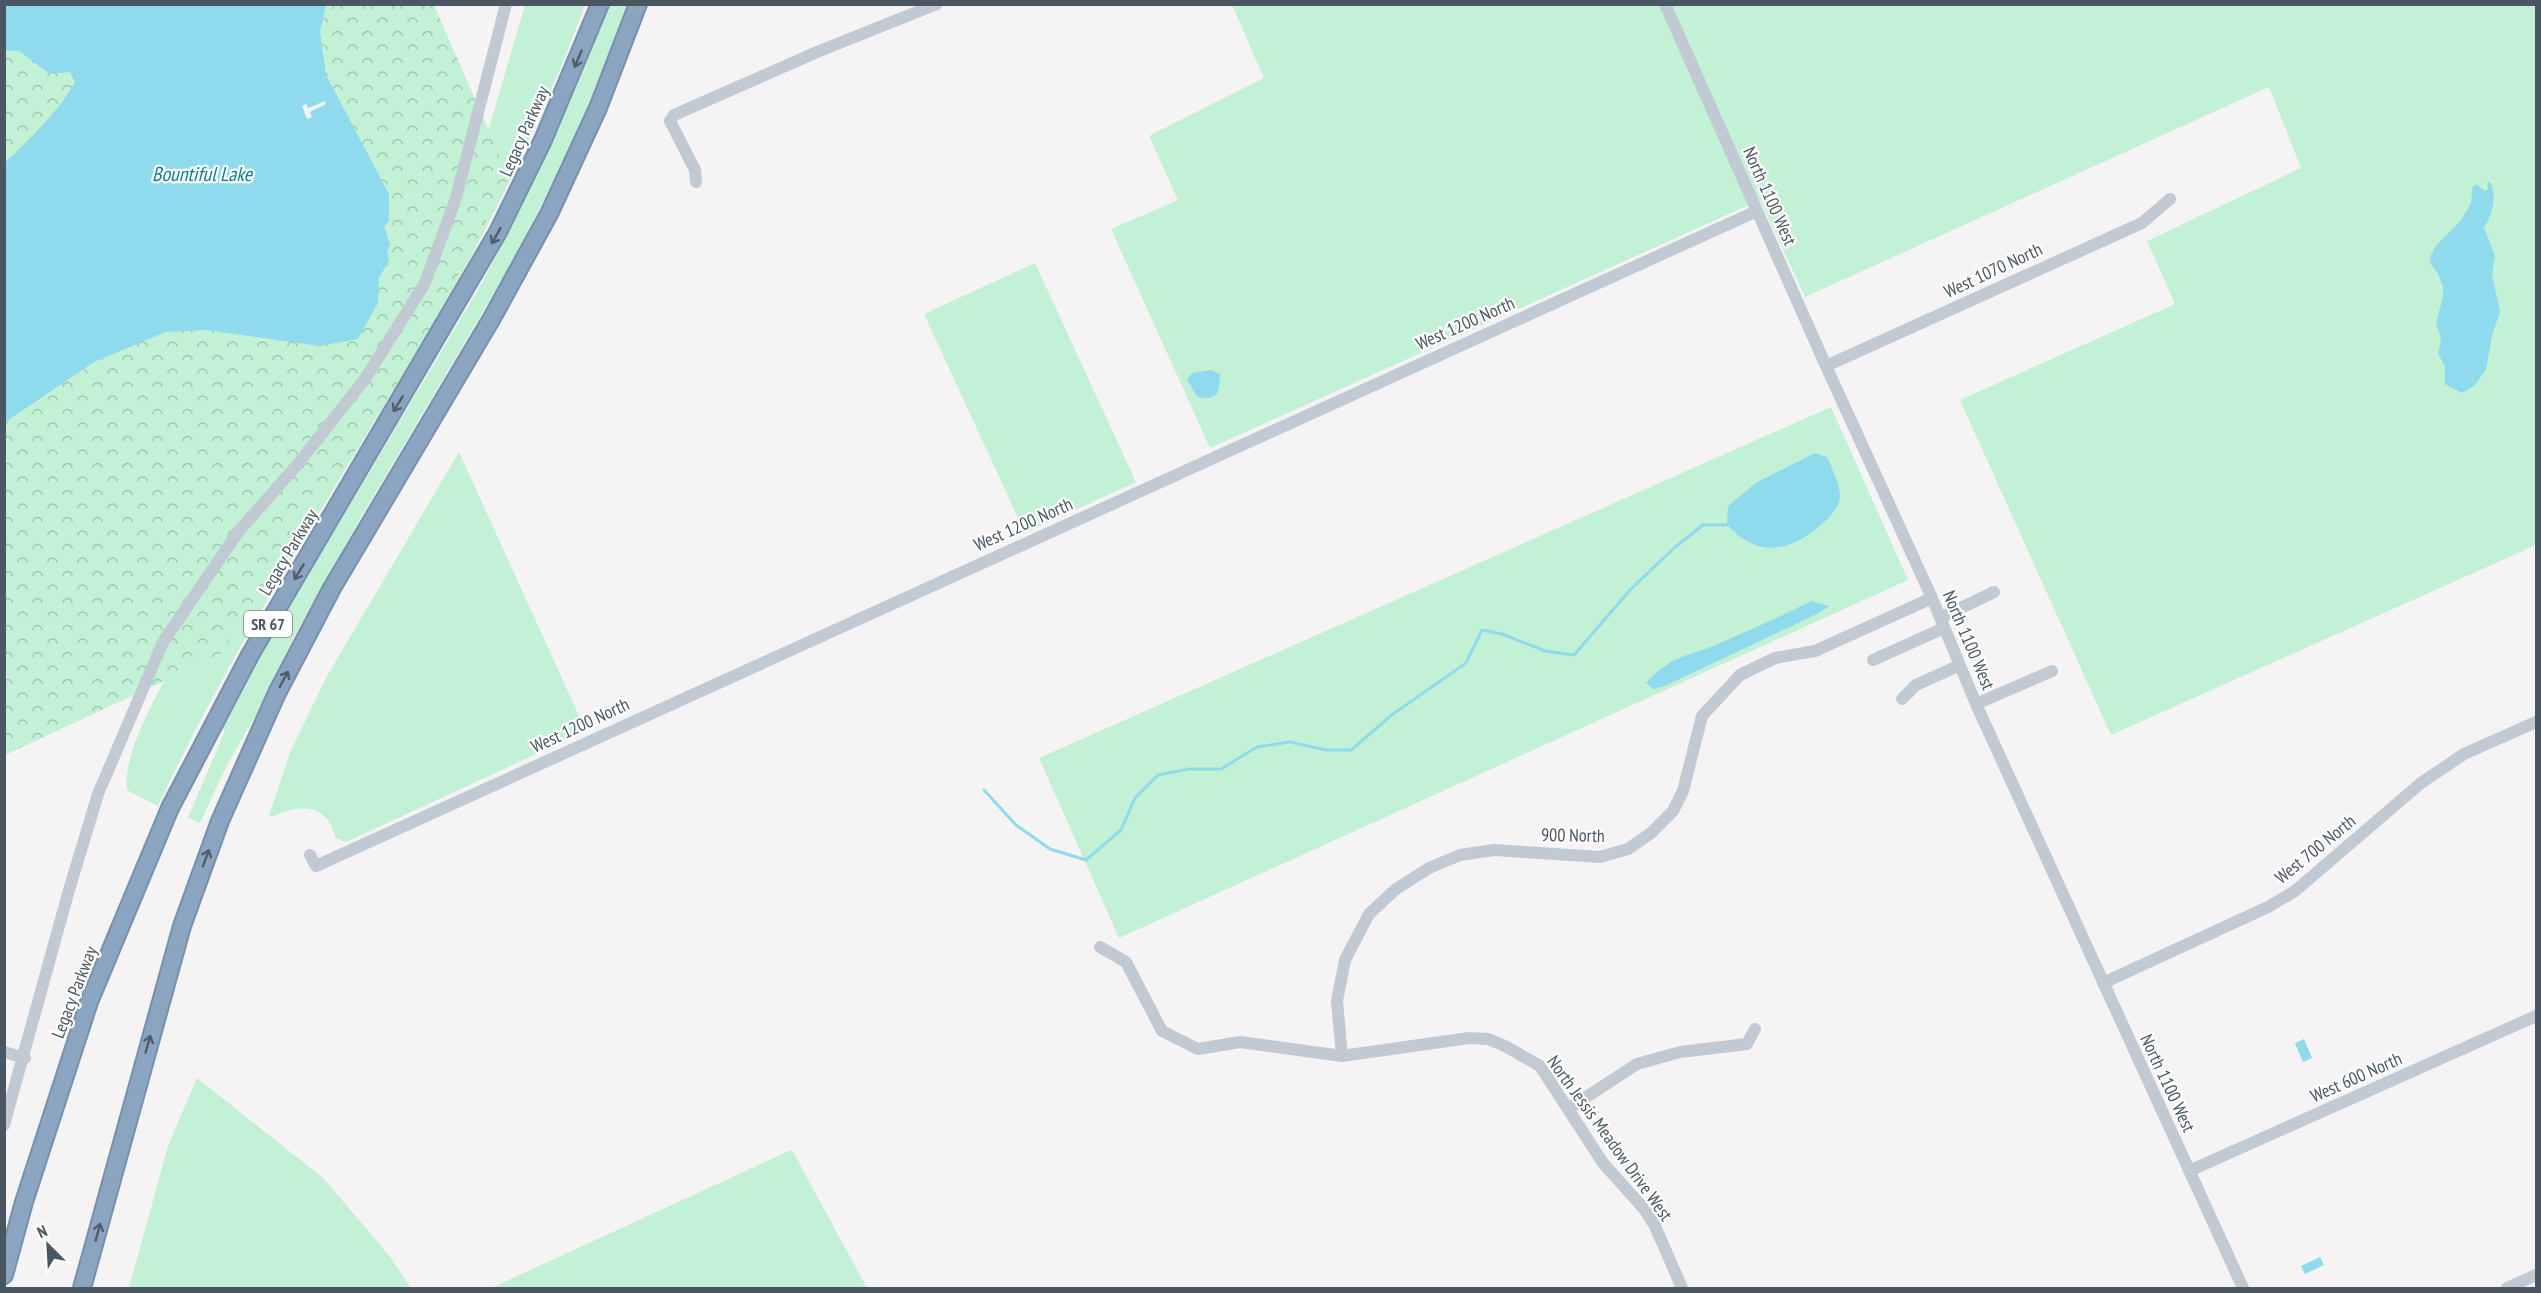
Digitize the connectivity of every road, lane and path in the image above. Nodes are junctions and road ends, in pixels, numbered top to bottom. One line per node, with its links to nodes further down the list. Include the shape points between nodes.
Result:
1 (506, 4): 26 (street, via 456,198 425,283 364,379 238,532 163,642 98,794)
2 (600, 4): 30 (highway, Legacy Parkway / SR 67, one-way to 30, via 543,140 498,232 250,655 170,808 89,1002)
3 (638, 4): 32 (highway, SR 67, one-way to 3, via 182,926 220,821 277,693 332,588 549,214 598,108)
4 (937, 4): 6 (street, via 674,115 670,121 695,170)
5 (1665, 4): 8 (street, North 1100 West)
6 (696, 182)
7 (2170, 200): 9 (street, West 1070 North, via 2142,223)
8 (1757, 211): 9 (street, North 1100 West); 19 (street, West 1200 North, via 316,866)
9 (1826, 366): 11 (street, North 1100 West)
10 (1994, 592): 12 (street)
11 (1932, 598): 12 (street, North 1100 West); 25 (street, 900 North, via 1815,651 1775,658 1740,675 1702,716 1683,790 1673,811 1628,849 1600,857 1494,850 1460,855 1429,868 1396,889 1369,914 1345,960 1338,1001)
12 (1942, 623): 13 (street); 14 (street, North 1100 West)
13 (1873, 660)
14 (1960, 666): 16 (street, via 1916,685); 17 (street, North 1100 West)
15 (2052, 671): 17 (street)
16 (1902, 699)
17 (1976, 704): 21 (street, North 1100 West)
18 (2536, 722): 21 (street, West 700 North, via 2464,754 2421,783 2295,891)
19 (310, 855)
20 (1100, 946): 25 (street, North Jessis Meadow Drive West, via 1126,962 1162,1031 1198,1049 1240,1042)
21 (2103, 983): 29 (street, North 1100 West)
22 (2536, 1016): 29 (street, West 600 North)
23 (1755, 1029): 27 (street, via 1747,1044 1680,1052 1637,1064)
24 (4, 1052): 26 (street)
25 (1342, 1056): 27 (street, North Jessis Meadow Drive West, via 1468,1038 1488,1039 1539,1066)
26 (25, 1058): 28 (street)
27 (1568, 1109): 33 (street, North Jessis Meadow Drive West, via 1603,1164 1645,1210)
28 (4, 1125)
29 (2189, 1171): 34 (street, North 1100 West)
30 (4, 1275)
31 (2536, 1275): 35 (street)
32 (82, 1288)
33 (1682, 1288)
34 (2243, 1288)
35 (2507, 1288)

